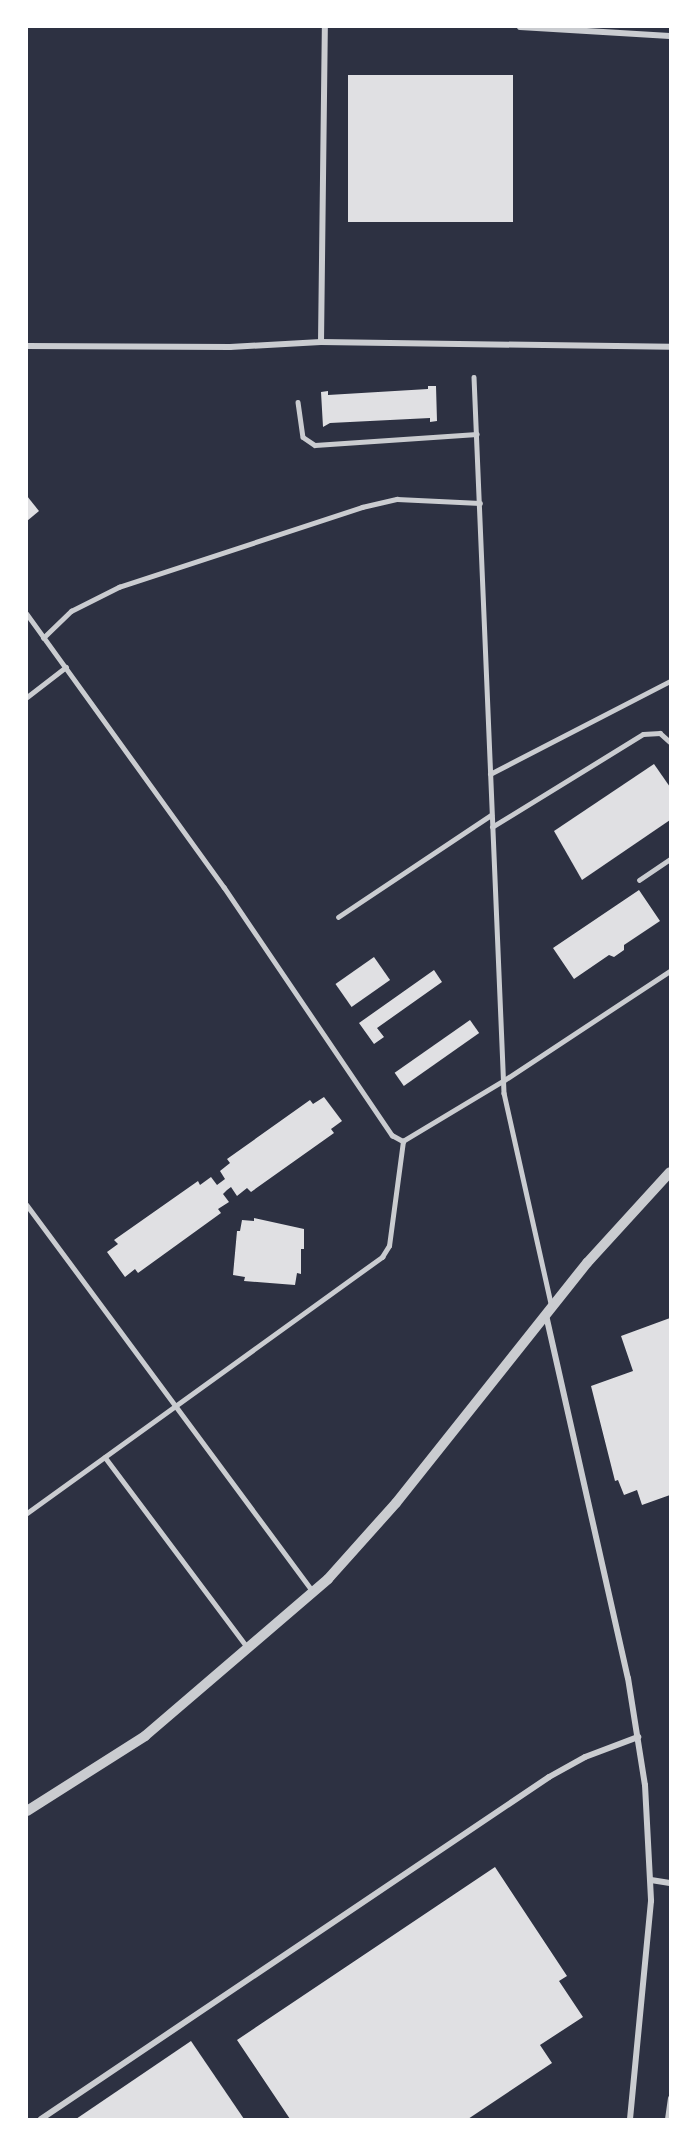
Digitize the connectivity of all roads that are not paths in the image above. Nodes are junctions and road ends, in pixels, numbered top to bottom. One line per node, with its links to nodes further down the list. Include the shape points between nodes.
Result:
1 (325, 27): 4 (street)
2 (520, 27): 3 (street)
3 (670, 36)
4 (321, 342): 5 (street, via 230,347); 6 (street)
5 (27, 346)
6 (670, 347)
7 (474, 377): 9 (lane)
8 (298, 402): 9 (lane, via 303,437 315,445)
9 (477, 434): 10 (lane)
10 (480, 503): 12 (lane, via 397,499 362,507 119,587 71,611); 17 (lane)
11 (27, 614): 12 (lane)
12 (44, 638): 13 (lane)
13 (66, 667): 15 (lane); 25 (lane, via 224,887 392,1135)
14 (670, 681): 17 (lane)
15 (27, 697)
16 (670, 742): 19 (lane, via 660,732 643,734)
17 (490, 774): 18 (lane)
18 (492, 816): 19 (lane); 22 (lane)
19 (492, 827): 24 (lane)
20 (670, 860): 21 (lane)
21 (639, 880)
22 (338, 917)
23 (670, 971): 24 (lane)
24 (503, 1081): 25 (lane); 28 (lane)
25 (403, 1141): 29 (lane, via 386,1252)
26 (670, 1172): 28 (street)
27 (27, 1205): 29 (lane)
28 (549, 1311): 32 (street, via 396,1503); 34 (street)
29 (174, 1408): 30 (lane); 32 (lane)
30 (105, 1457): 31 (lane); 33 (lane)
31 (27, 1513)
32 (313, 1592): 33 (street)
33 (247, 1647): 35 (street, via 145,1736)
34 (638, 1737): 36 (street); 39 (street, via 585,1757 549,1777)
35 (27, 1811)
36 (651, 1880): 37 (street); 40 (street)
37 (670, 1883)
38 (670, 2098): 41 (lane)
39 (41, 2119)
40 (630, 2119)
41 (668, 2119)

